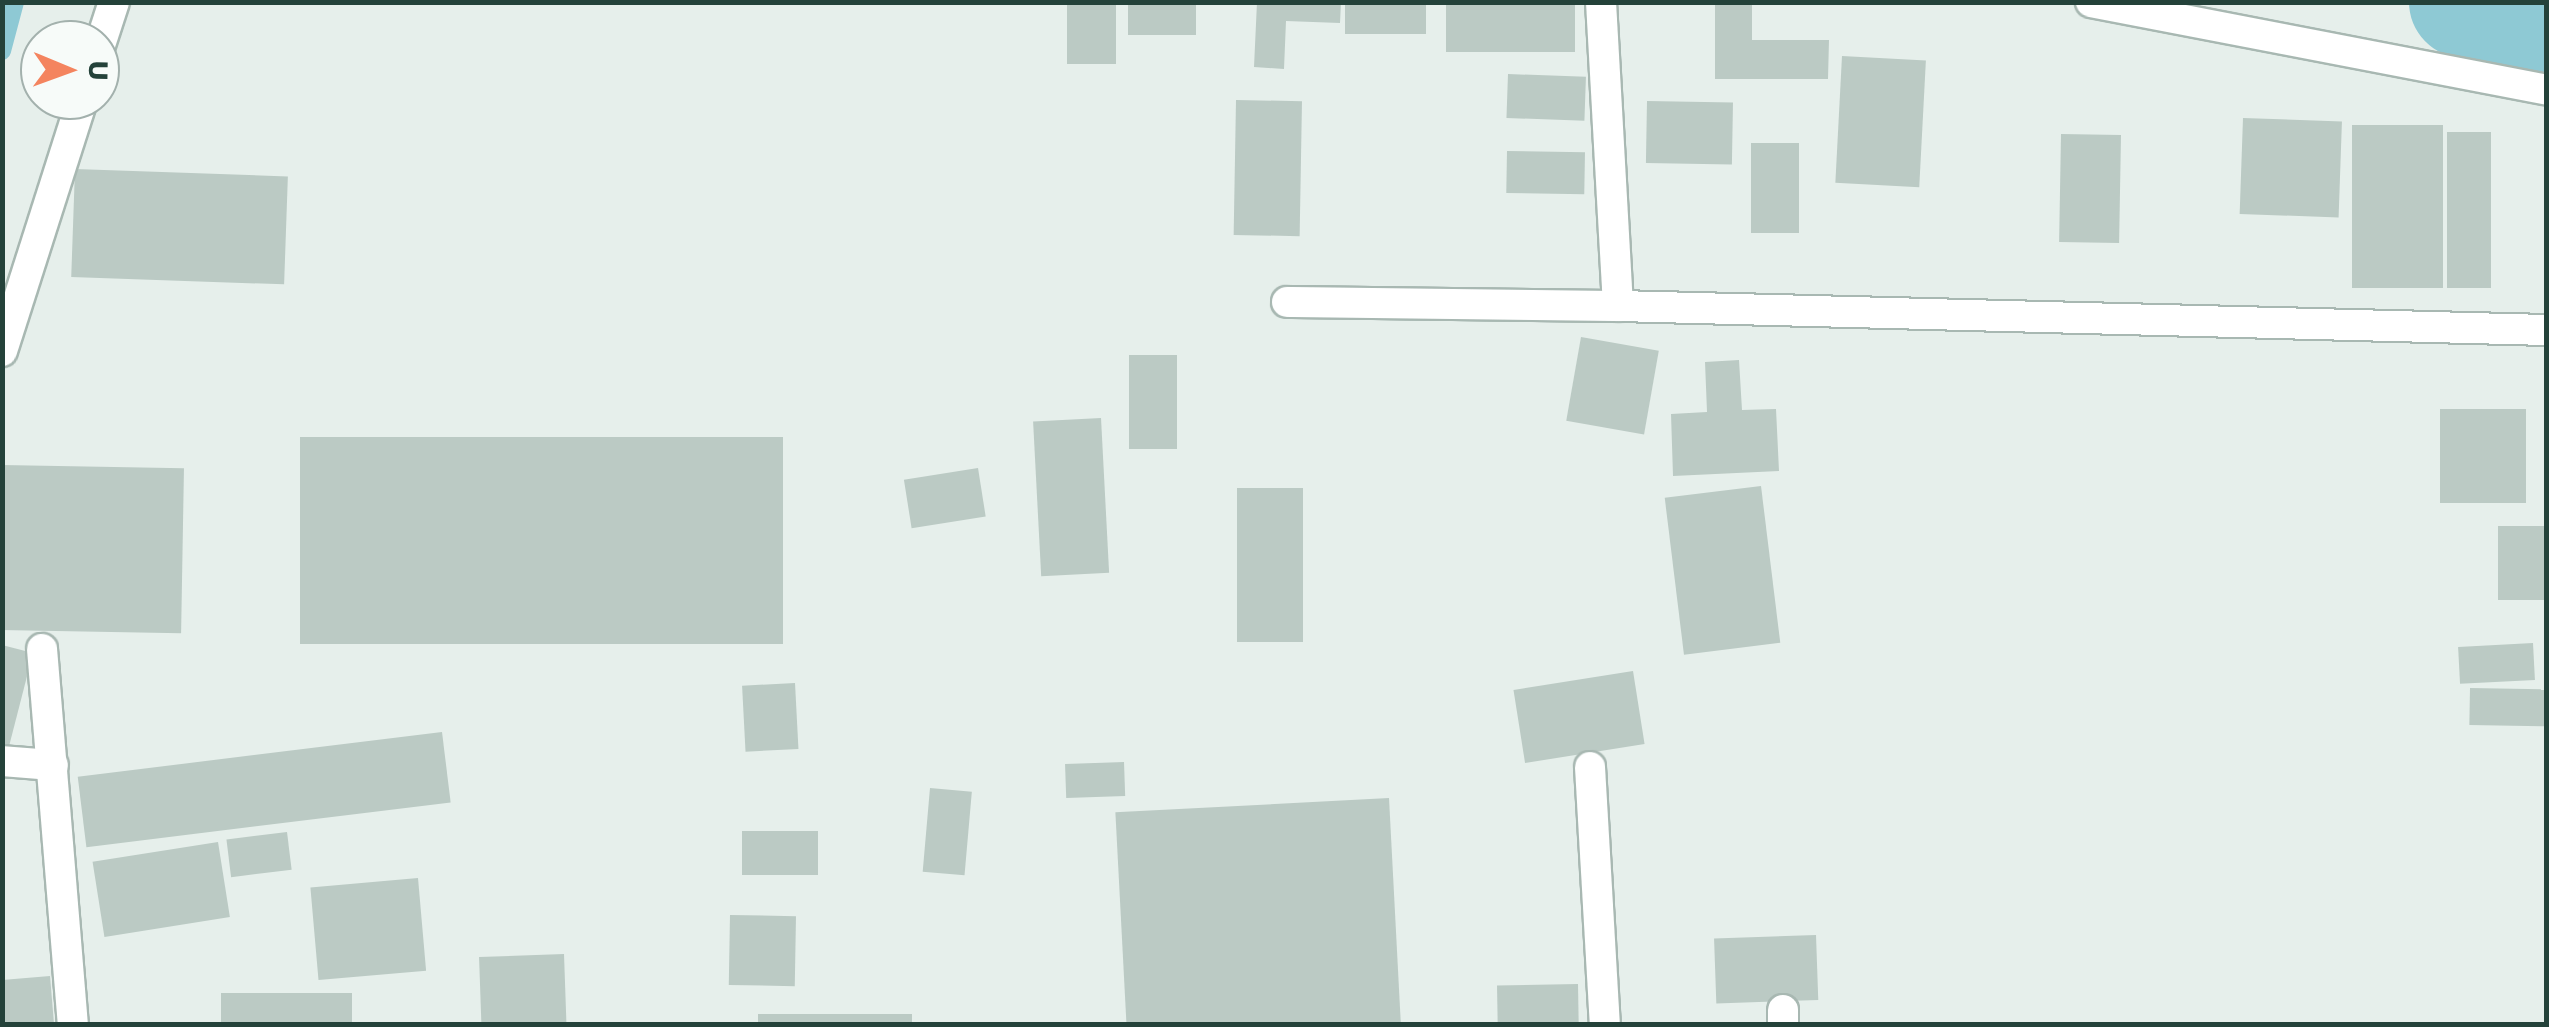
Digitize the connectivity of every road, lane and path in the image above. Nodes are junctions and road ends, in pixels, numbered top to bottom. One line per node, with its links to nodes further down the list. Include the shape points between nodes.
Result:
1 (1601, 2): 6 (street)
2 (2091, 2): 3 (street)
3 (2546, 90)
4 (76, 120): 8 (street)
5 (1287, 302): 6 (street)
6 (1618, 306): 7 (street)
7 (2546, 330)
8 (2, 351)
9 (42, 649): 11 (street)
10 (2, 761): 11 (street)
11 (53, 765): 13 (street)
12 (1590, 767): 14 (street)
13 (73, 1024)
14 (1604, 1024)

